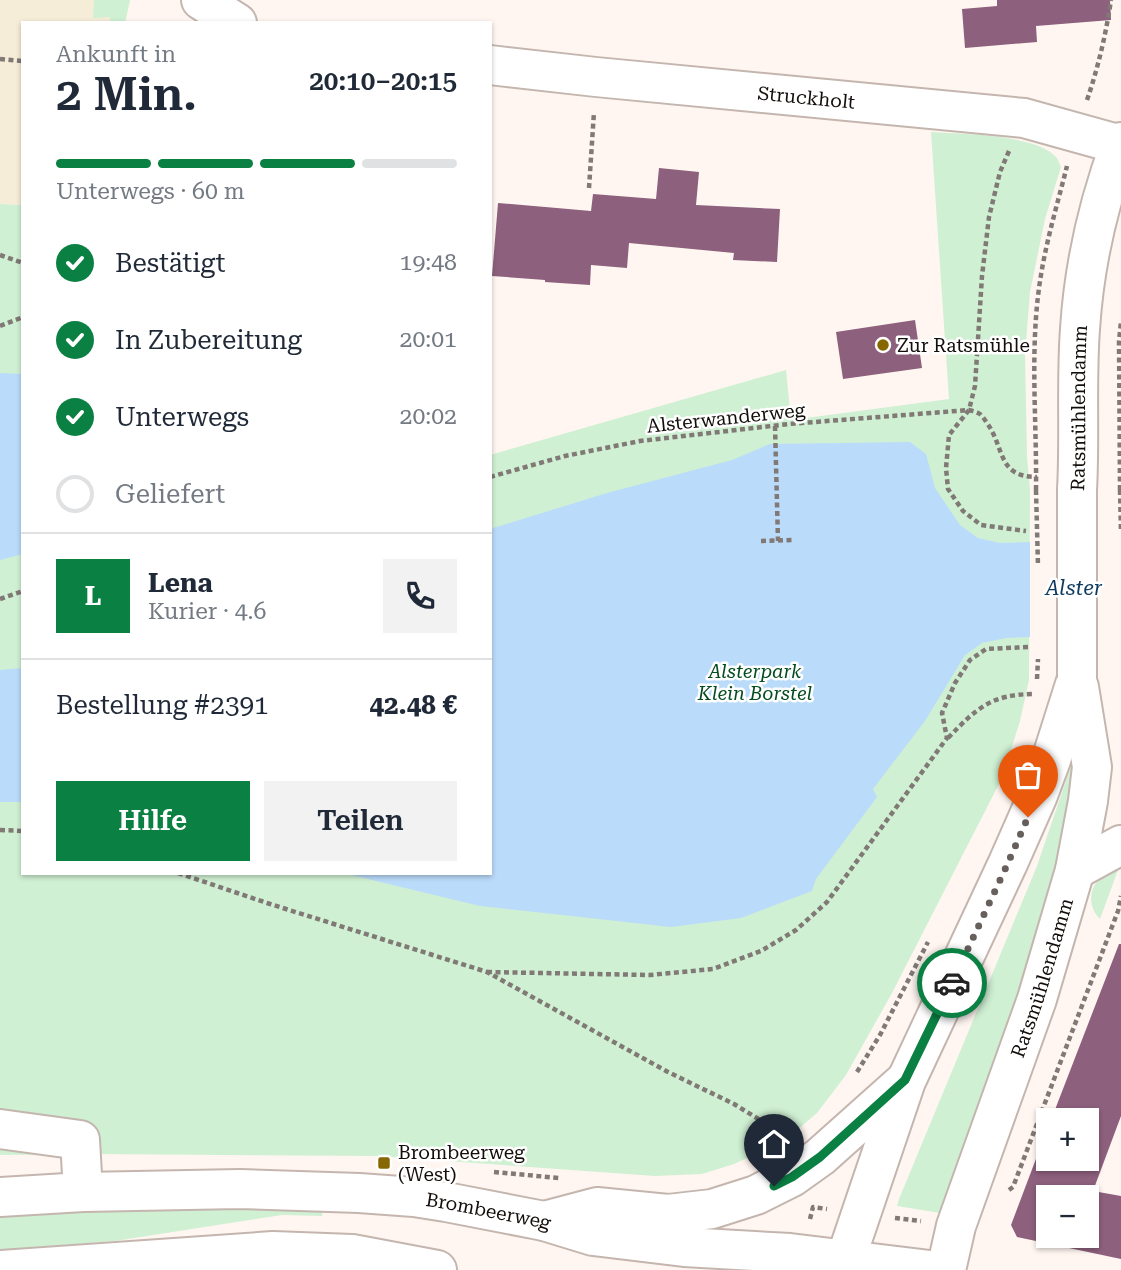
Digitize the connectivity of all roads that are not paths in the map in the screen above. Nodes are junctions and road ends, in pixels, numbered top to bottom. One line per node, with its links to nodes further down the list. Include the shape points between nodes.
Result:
1 (201, 0): 2 (main road)
2 (234, 21)
3 (492, 65): 4 (main road, Struckholt, via 1024,118)
4 (1121, 144): 5 (main road, Ratsmühlendamm, bridge, via 1102,197 1080,330)
5 (1077, 678): 7 (main road, Ratsmühlendamm, via 1092,767); 8 (main road, Ratsmühlendamm, via 1033,806)
6 (1121, 845): 7 (main road)
7 (1075, 870): 17 (main road, Ratsmühlendamm)
8 (905, 1080): 12 (main road, via 820,1157 756,1195 712,1209 668,1214 597,1207); 13 (main road, Ratsmühlendamm)
9 (0, 1129): 10 (main road, via 80,1140)
10 (83, 1192): 11 (main road, Brombeerweg); 12 (main road, Brombeerweg, via 240,1189 359,1193 414,1197)
11 (0, 1197)
12 (544, 1221): 13 (main road, Brombeerweg, via 593,1236 790,1253)
13 (844, 1265): 16 (main road, Brombeerweg)
14 (0, 1270): 15 (main road, via 273,1251 352,1254)
15 (438, 1270)
16 (930, 1270)
17 (946, 1270)

